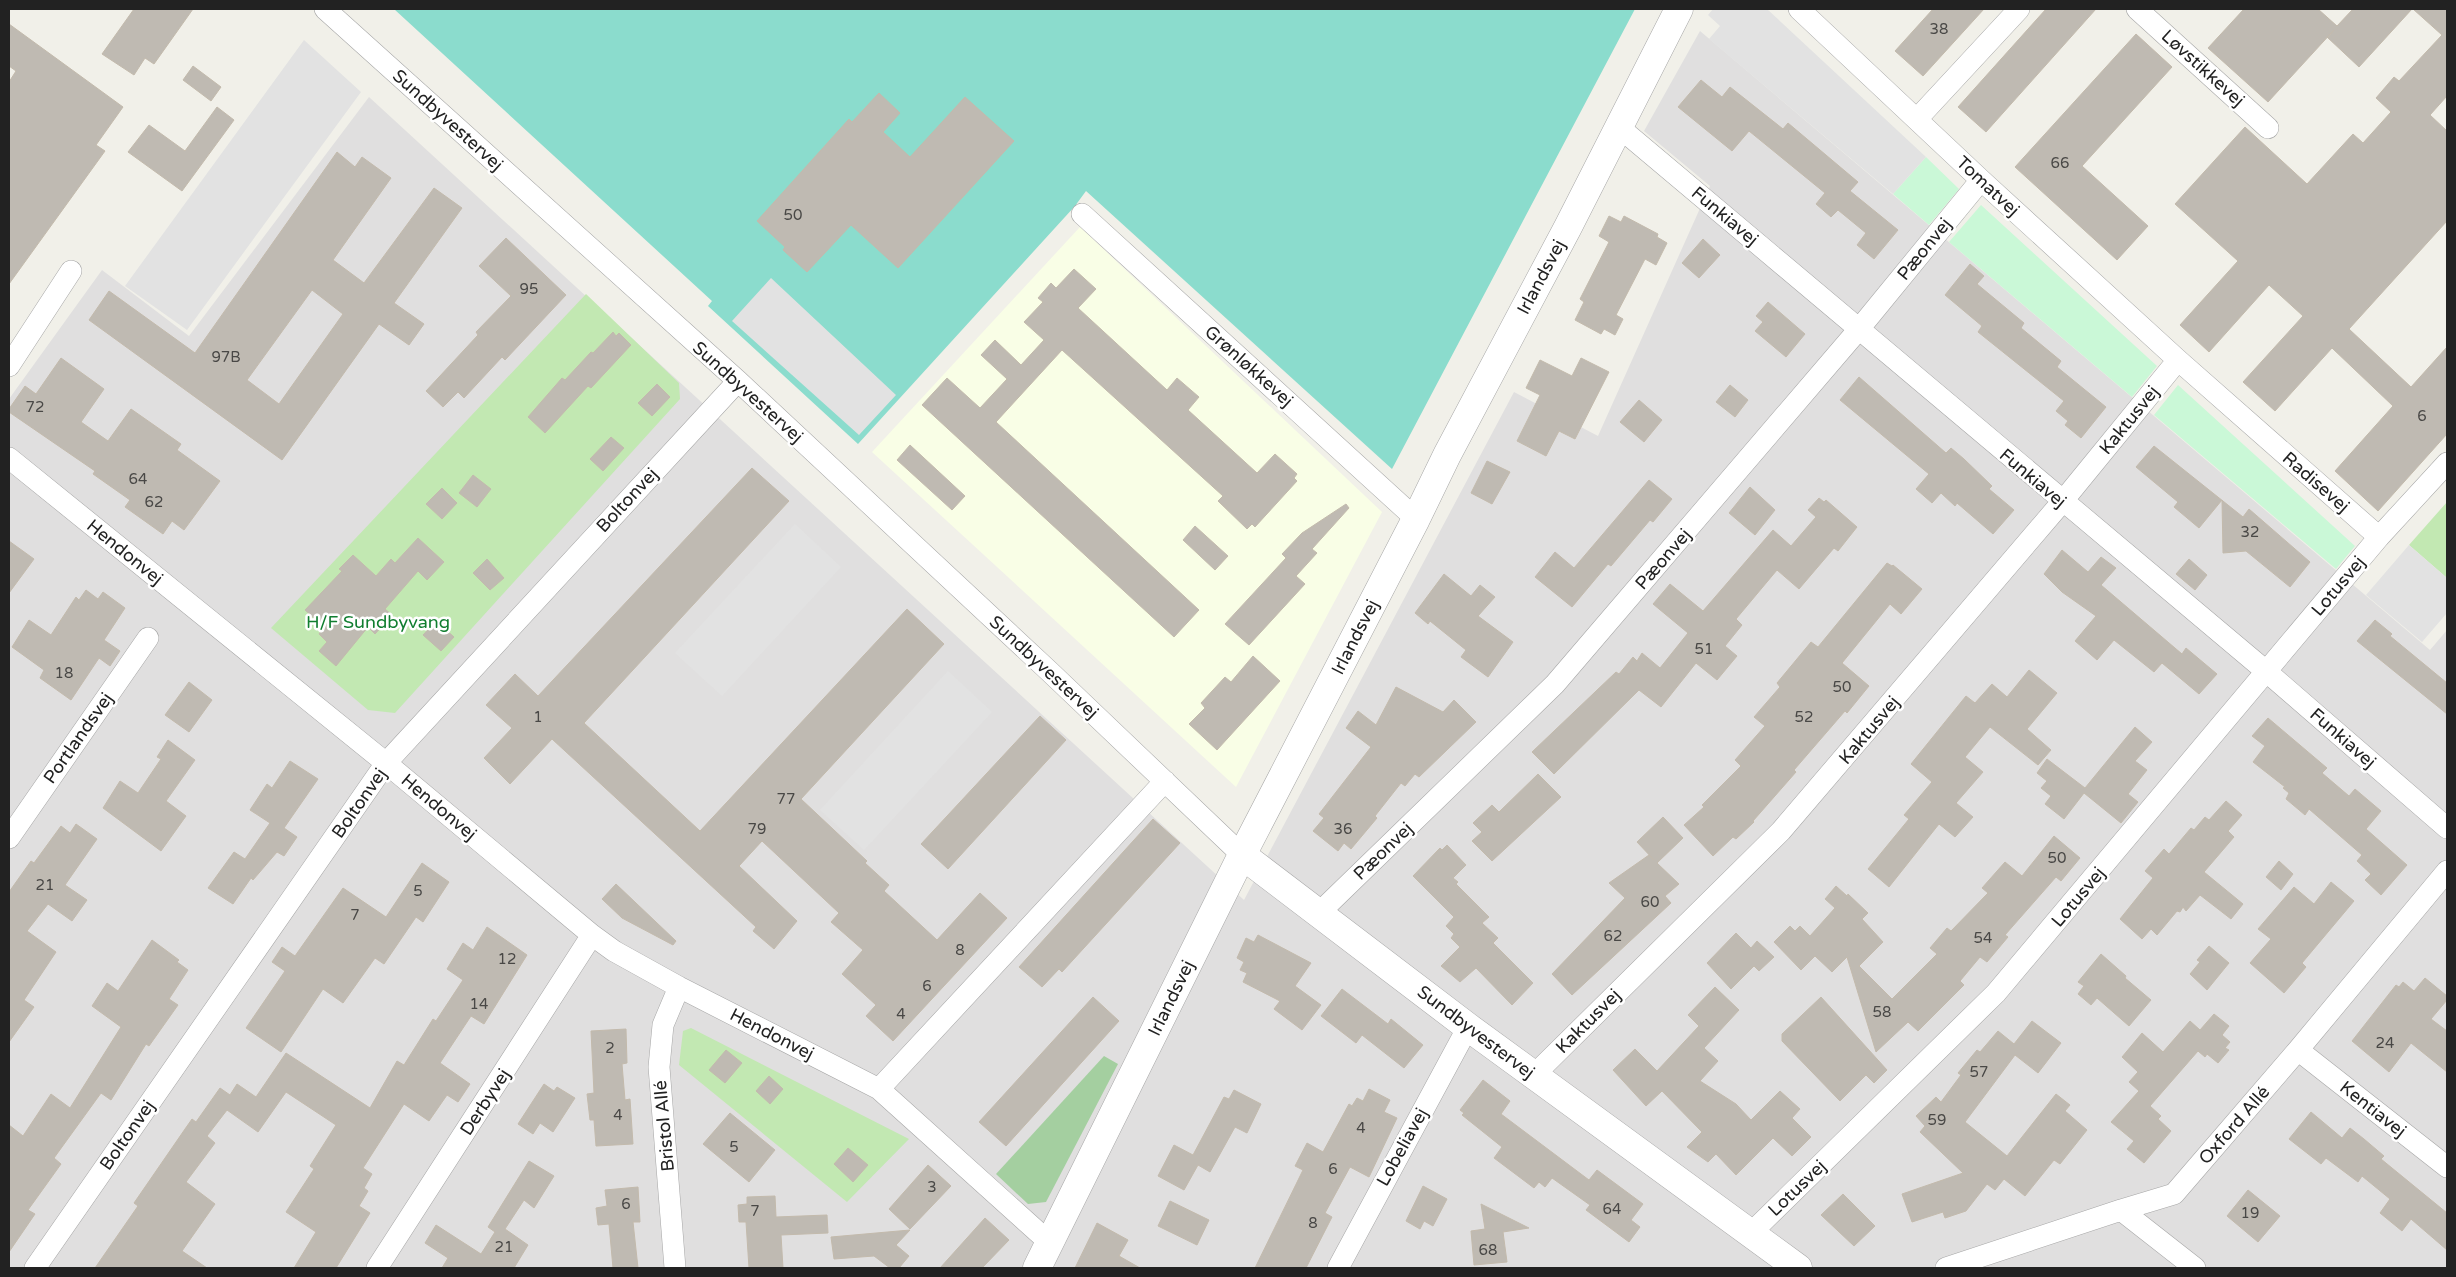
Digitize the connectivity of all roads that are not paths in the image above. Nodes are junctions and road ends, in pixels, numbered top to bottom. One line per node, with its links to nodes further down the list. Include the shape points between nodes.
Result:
1 (325, 9): 15 (street, Sundbyvestervej)
2 (1679, 9): 7 (street, Irlandsvej)
3 (1800, 9): 6 (street, Tomatvej)
4 (2019, 9): 6 (street)
5 (2137, 9): 8 (street, Løvstikkevej)
6 (1917, 120): 9 (street, Tomatvej)
7 (1620, 128): 12 (street, Funkiavej); 19 (street, Irlandsvej)
8 (2268, 128)
9 (1981, 180): 12 (street, Pæonvej); 13 (street, Tomatvej)
10 (1082, 214): 19 (street, Grønløkkevej)
11 (71, 271): 14 (street)
12 (1859, 329): 18 (street, Funkiavej); 29 (street, Pæonvej, via 1555,684)
13 (2178, 360): 18 (street, Kaktusvej); 20 (street, Radisevej)
14 (9, 366)
15 (738, 381): 23 (street, Boltonvej); 24 (street, Sundbyvestervej)
16 (9, 458): 23 (street, Hendonvej)
17 (2447, 463): 20 (street)
18 (2062, 502): 22 (street, Funkiavej); 34 (street, Kaktusvej, via 1781,831)
19 (1416, 519): 27 (street, Irlandsvej)
20 (2378, 537): 22 (street, Lotusvej)
21 (148, 638): 26 (street, Portlandsvej)
22 (2267, 672): 25 (street, Funkiavej); 38 (street, Lotusvej, via 1996,993)
23 (386, 763): 30 (street, Hendonvej); 40 (street, Boltonvej)
24 (1165, 781): 27 (street, Sundbyvestervej); 35 (street)
25 (2447, 828)
26 (9, 838)
27 (1242, 855): 29 (street, Sundbyvestervej); 39 (street, Irlandsvej)
28 (2447, 871): 33 (street, Oxford Allé)
29 (1319, 913): 32 (street, Sundbyvestervej)
30 (592, 935): 31 (street, Hendonvej); 41 (street, Derbyvej)
31 (679, 987): 35 (street, Hendonvej); 42 (street, Bristol Allé, via 663,1024 659,1067)
32 (1468, 1026): 34 (street, Sundbyvestervej); 44 (street, Lobeliavej)
33 (2298, 1050): 36 (street, Kentiavej); 37 (street, Oxford Allé, via 2174,1194)
34 (1534, 1075): 38 (street, Sundbyvestervej)
35 (879, 1089): 39 (street, Hendonvej)
36 (2447, 1167)
37 (2121, 1210): 46 (street, Oxford Allé); 47 (street)
38 (1751, 1233): 45 (street, Sundbyvestervej)
39 (1050, 1243): 43 (street, Irlandsvej)
40 (35, 1268)
41 (377, 1268)
42 (674, 1268)
43 (1037, 1268)
44 (1338, 1268)
45 (1798, 1268)
46 (1946, 1268)
47 (2195, 1268)

